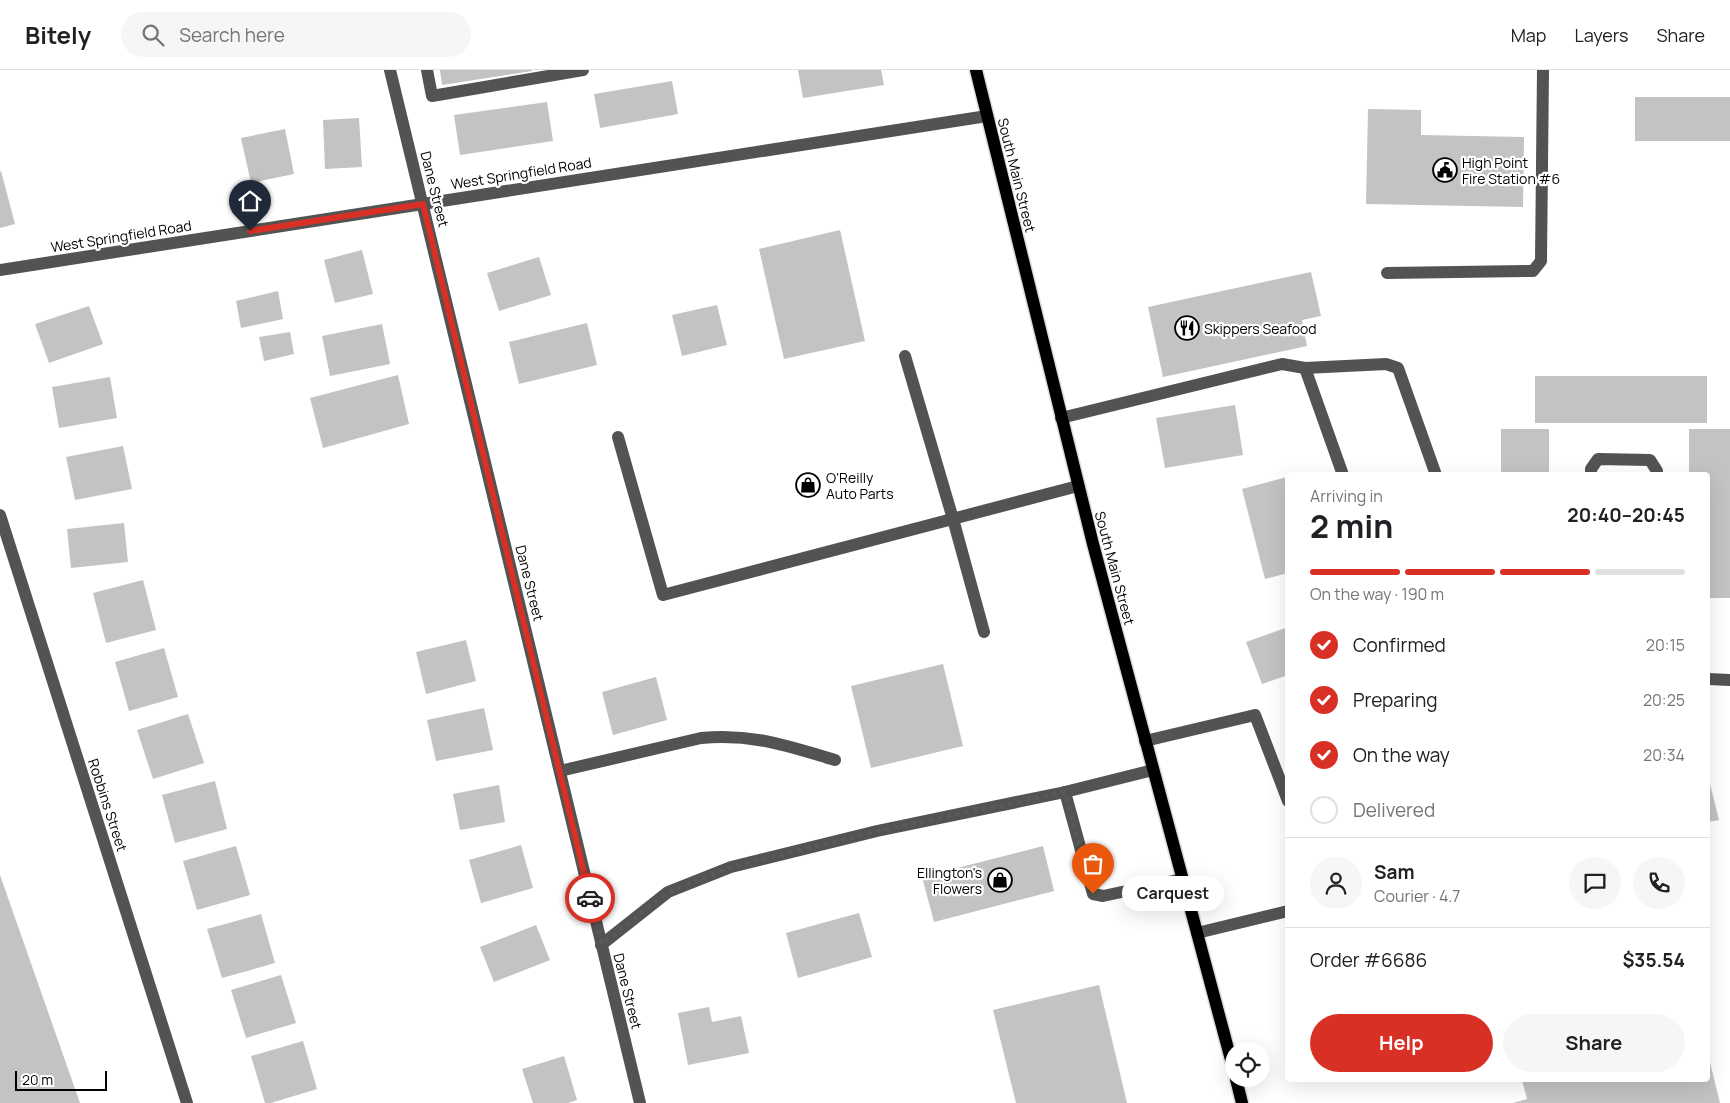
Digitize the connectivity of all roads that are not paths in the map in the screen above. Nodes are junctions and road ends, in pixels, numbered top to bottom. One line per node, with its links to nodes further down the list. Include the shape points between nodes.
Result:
1 (390, 70): 7 (street, Dane Street)
2 (427, 70): 3 (street, via 432,96)
3 (583, 70)
4 (976, 70): 6 (main road, South Main Street)
5 (1543, 70): 9 (street, via 1541,261 1533,271)
6 (987, 116): 7 (street, West Springfield Road); 12 (main road, South Main Street)
7 (423, 204): 8 (street, West Springfield Road); 27 (street, Dane Street)
8 (0, 270)
9 (1387, 273)
10 (906, 356): 20 (street)
11 (1305, 368): 12 (street, via 1282,364); 14 (street); 15 (street, via 1386,364 1398,368)
12 (1061, 418): 18 (main road, South Main Street)
13 (618, 437): 20 (street, via 663,595)
14 (1343, 472)
15 (1435, 472)
16 (1591, 472): 17 (street, via 1598,459 1650,460)
17 (1657, 472)
18 (1078, 486): 20 (street); 24 (main road, South Main Street)
19 (0, 516): 36 (street, Robbins Street)
20 (953, 519): 21 (street)
21 (984, 632)
22 (1710, 679): 23 (street)
23 (1730, 680)
24 (1145, 741): 26 (main road, South Main Street); 29 (street, via 1255,714)
25 (834, 760): 27 (street, via 754,738 724,736 701,738)
26 (1153, 770): 28 (street); 30 (main road, South Main Street)
27 (560, 771): 33 (street, Dane Street)
28 (1065, 792): 30 (street, via 1093,894 1103,896); 33 (street, via 877,831 731,867 668,892)
29 (1285, 793)
30 (1182, 879): 32 (main road, South Main Street)
31 (1285, 912): 32 (street)
32 (1197, 933): 34 (main road, South Main Street)
33 (602, 944): 37 (street, Dane Street)
34 (1226, 1042)
35 (1238, 1087): 38 (main road)
36 (187, 1103)
37 (640, 1103)
38 (1242, 1103)

